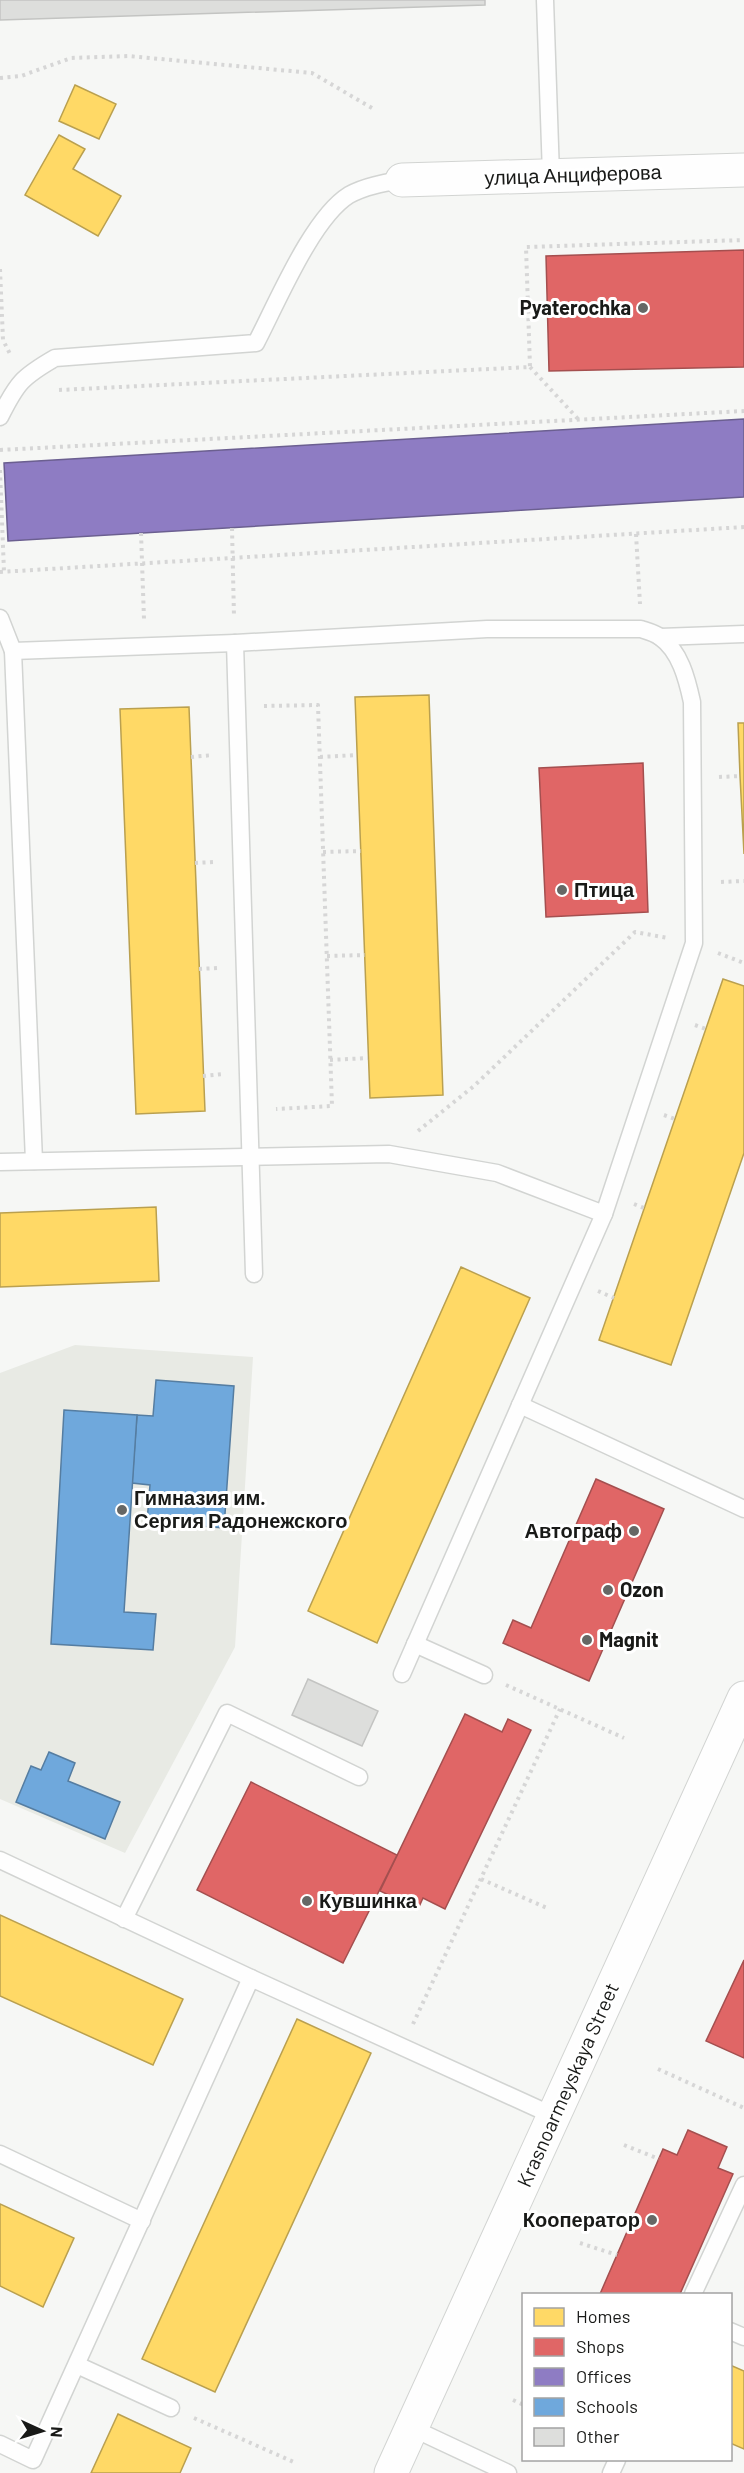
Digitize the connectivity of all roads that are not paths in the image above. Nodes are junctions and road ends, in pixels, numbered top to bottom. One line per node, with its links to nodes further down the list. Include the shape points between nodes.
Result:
1 (545, 0): 3 (lane)
2 (744, 170): 3 (main road, улица Анциферова)
3 (551, 175): 4 (main road, улица Анциферова)
4 (402, 180): 5 (lane, via 349,195 329,212 311,238 256,343 55,358 27,374)
5 (0, 417)
6 (0, 618): 10 (lane)
7 (744, 633): 8 (lane)
8 (660, 637): 9 (lane, via 641,629 487,629); 14 (lane, via 685,672 693,702 694,943)
9 (235, 643): 10 (lane); 11 (lane)
10 (13, 651): 12 (lane)
11 (250, 1157): 12 (lane); 14 (lane, via 389,1154 497,1173); 15 (lane)
12 (34, 1161): 13 (lane)
13 (0, 1162)
14 (603, 1214): 16 (lane)
15 (254, 1275)
16 (520, 1405): 17 (lane); 18 (lane)
17 (744, 1509)
18 (415, 1644): 19 (lane); 20 (lane)
19 (402, 1674)
20 (484, 1675)
21 (744, 1698): 26 (main road, Krasnoarmeyskaya Street)
22 (359, 1777): 24 (lane, via 227,1713)
23 (0, 1860): 24 (lane)
24 (124, 1919): 25 (lane)
25 (251, 1978): 26 (lane); 29 (lane)
26 (554, 2116): 33 (main road, Krasnoarmeyskaya Street)
27 (0, 2154): 29 (lane)
28 (744, 2185): 30 (lane)
29 (142, 2221): 31 (lane)
30 (694, 2293)
31 (77, 2365): 32 (lane); 35 (lane)
32 (171, 2408)
33 (412, 2428): 36 (main road, Krasnoarmeyskaya Street); 37 (lane)
34 (0, 2444): 35 (lane)
35 (31, 2467)
36 (391, 2473)
37 (508, 2473)

